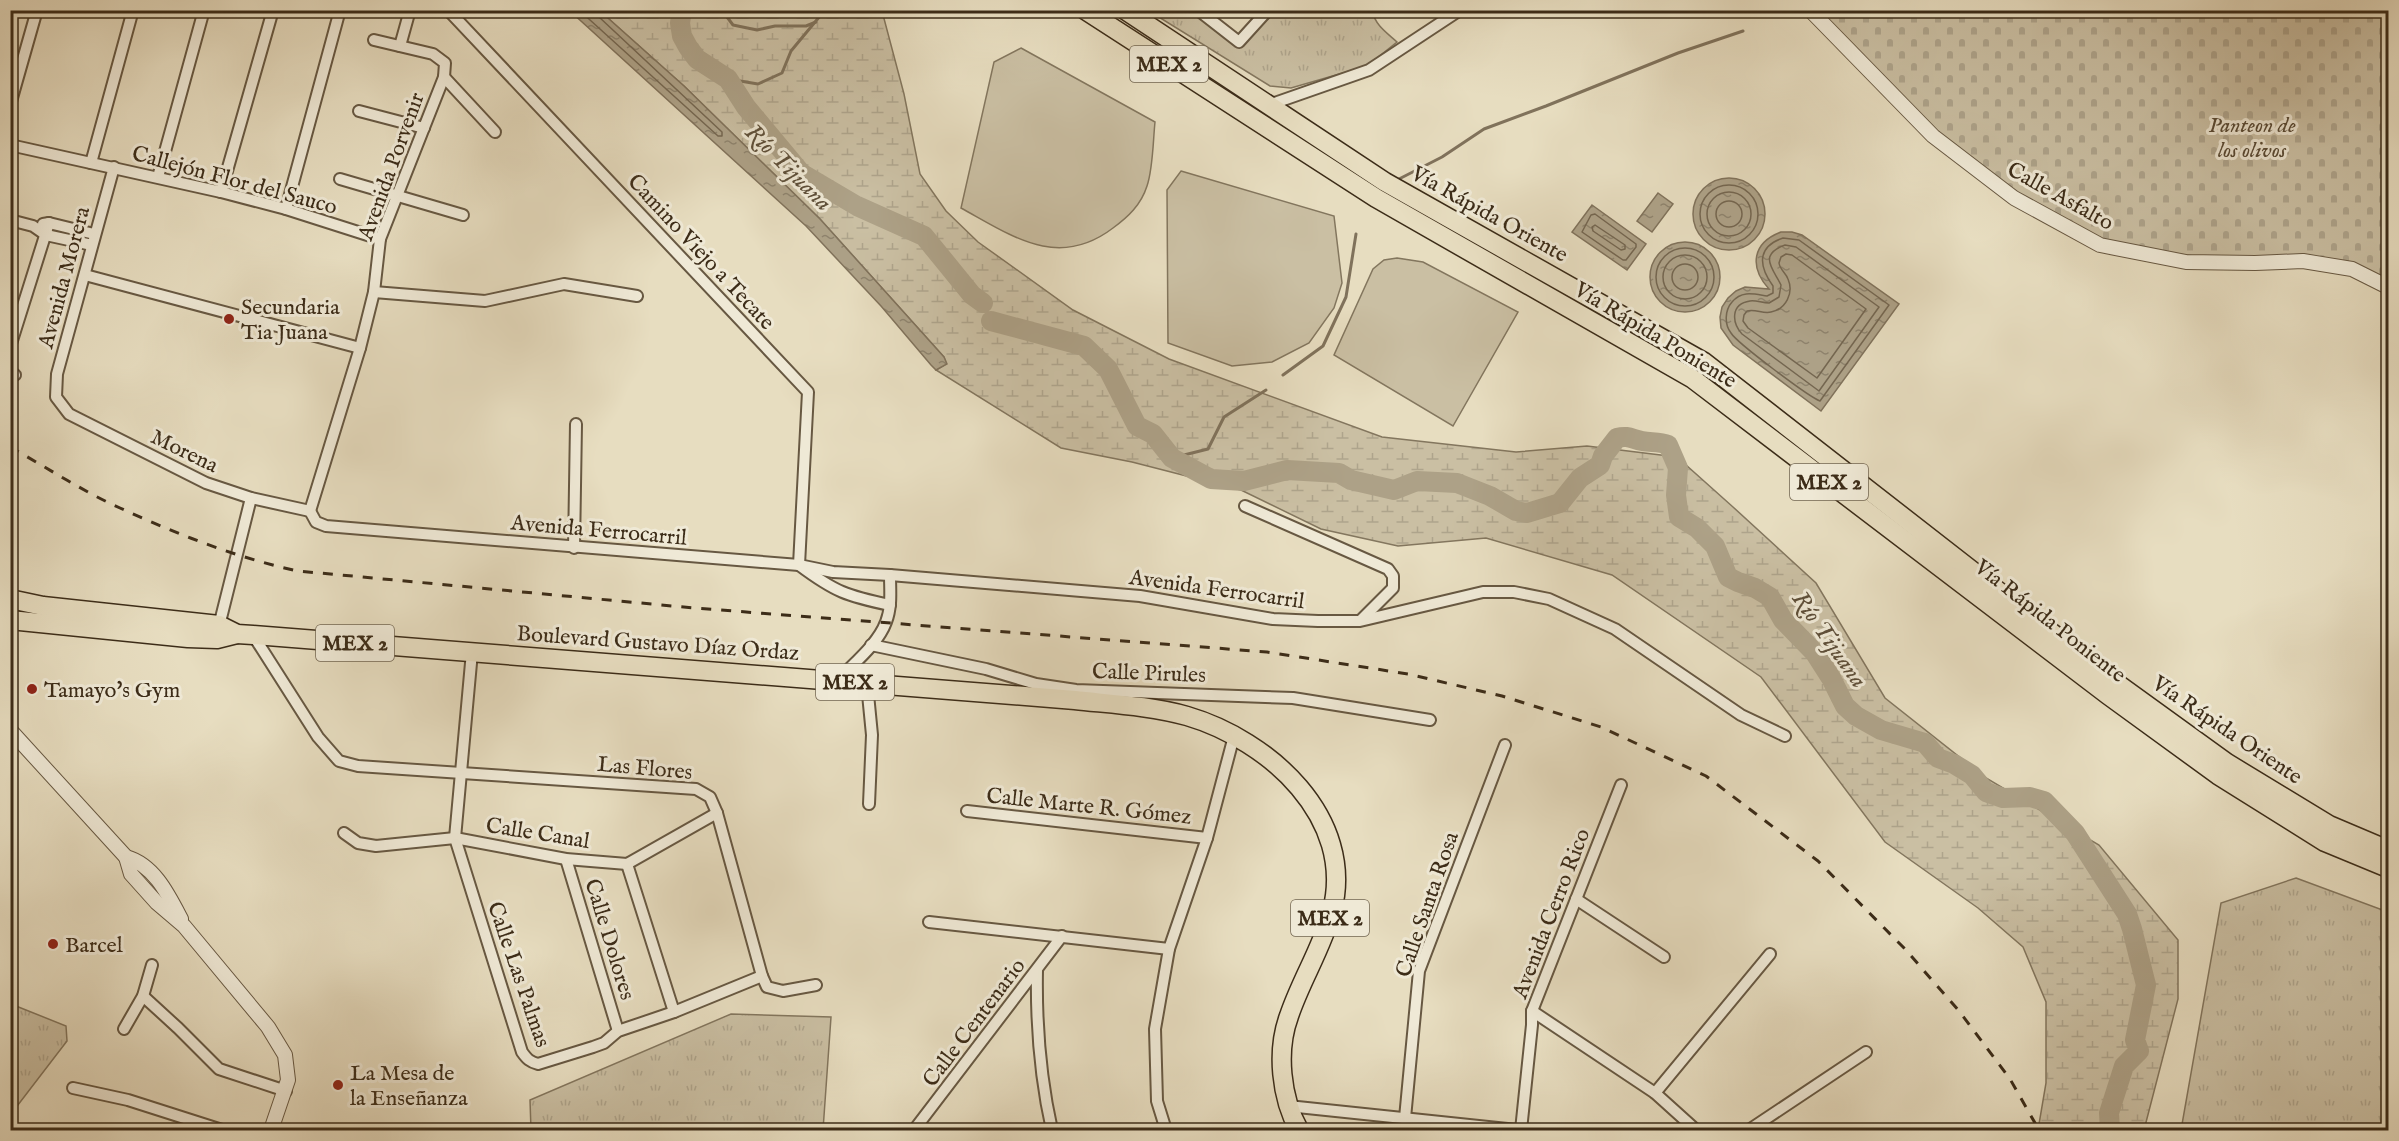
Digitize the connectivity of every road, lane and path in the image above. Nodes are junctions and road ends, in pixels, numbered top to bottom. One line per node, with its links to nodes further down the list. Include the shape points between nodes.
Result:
1 (37, 10): 17 (street)
2 (133, 10): 23 (street)
3 (204, 10): 25 (street)
4 (273, 10): 27 (street)
5 (339, 10): 29 (street)
6 (410, 10): 15 (street)
7 (448, 10): 49 (street, Camino Viejo a Tecate, via 808,392)
8 (1085, 10): 80 (main road, Vía Rápida Poniente / MEX 2, via 1376,198 1693,379 2217,776 2325,842)
9 (1125, 10): 18 (main road, Vía Rápida Oriente / MEX 2)
10 (1198, 10): 11 (street, via 1239,42)
11 (1268, 10)
12 (1460, 10): 18 (street, via 1369,70)
13 (1810, 10): 38 (street, Calle Asfalto, via 1934,136 2014,198 2100,245 2186,262 2303,261 2352,269)
14 (374, 40): 15 (street)
15 (400, 46): 16 (street, via 433,54 445,63)
16 (444, 77): 20 (street, Avenida Porvenir); 21 (street)
17 (10, 105)
18 (1269, 105): 77 (main road, Vía Rápida Oriente / MEX 2, via 1385,182 1704,362 2115,682 2228,763 2329,825)
19 (359, 111): 20 (street)
20 (424, 128): 28 (street, Avenida Porvenir)
21 (495, 132)
22 (10, 144): 23 (street, Callejón Flor del Sauco)
23 (91, 163): 24 (street, Callejón Flor del Sauco)
24 (114, 167): 25 (street, Callejón Flor del Sauco); 35 (street, Avenida Morera)
25 (158, 177): 27 (street, Callejón Flor del Sauco)
26 (340, 179): 28 (street)
27 (221, 192): 29 (street, Callejón Flor del Sauco)
28 (399, 195): 30 (street); 36 (street, Avenida Porvenir)
29 (286, 209): 36 (street, Callejón Flor del Sauco)
30 (463, 215)
31 (10, 220): 33 (street)
32 (49, 223): 33 (street); 34 (street); 35 (street)
33 (33, 226): 34 (street)
34 (46, 235): 35 (street); 41 (street)
35 (93, 239): 37 (street, Avenida Morera)
36 (381, 239): 39 (street, Avenida Porvenir)
37 (85, 276): 42 (street); 43 (street, Avenida Morera, via 57,374)
38 (2388, 287)
39 (374, 292): 40 (street, via 486,301 564,284); 42 (street, Avenida Porvenir)
40 (636, 296)
41 (10, 347)
42 (360, 348): 47 (street, Avenida Porvenir)
43 (56, 397): 45 (street, Morena, via 69,414 206,483)
44 (576, 424): 48 (street)
45 (251, 498): 47 (street, Morena); 57 (street)
46 (1245, 506): 56 (street, via 1388,568 1393,588)
47 (310, 512): 48 (street, Avenida Ferrocarril, via 316,522 326,526)
48 (574, 548): 49 (street, Avenida Ferrocarril)
49 (799, 565): 50 (street, Avenida Ferrocarril, via 833,572); 52 (street, via 846,595)
50 (890, 574): 52 (street); 56 (street, Avenida Ferrocarril, via 1140,596 1273,619)
51 (10, 599): 53 (main road, Boulevard Gustavo Díaz Ordaz / MEX 2)
52 (891, 604): 59 (street, via 886,623)
53 (43, 606): 54 (main road); 57 (main road, Boulevard Gustavo Díaz Ordaz / MEX 2)
54 (10, 607)
55 (10, 620): 57 (main road, Boulevard Gustavo Díaz Ordaz / MEX 2, via 68,628)
56 (1360, 621): 67 (street, Avenida Ferrocarril, via 1483,592 1514,592 1549,599 1615,629 1741,715)
57 (218, 632): 58 (main road, Boulevard Gustavo Díaz Ordaz / MEX 2)
58 (245, 635): 60 (main road, Boulevard Gustavo Díaz Ordaz / MEX 2); 69 (street, Las Flores, via 339,761)
59 (871, 645): 61 (street); 63 (street, Calle Pirules, via 986,669)
60 (472, 652): 61 (main road, Boulevard Gustavo Díaz Ordaz / MEX 2); 69 (street, Calle Las Palmas)
61 (838, 680): 62 (main road, Boulevard Gustavo Díaz Ordaz / MEX 2)
62 (867, 684): 63 (main road, Boulevard Gustavo Díaz Ordaz / MEX 2); 71 (street, via 872,735)
63 (1075, 695): 64 (street, Calle Pirules, via 1293,698); 66 (main road, Boulevard Gustavo Díaz Ordaz / MEX 2, via 1166,711)
64 (1430, 720)
65 (10, 730): 98 (street, via 126,857 143,864 168,894 184,926 278,1040 289,1067)
66 (1233, 736): 76 (street); 100 (main road, Boulevard Gustavo Díaz Ordaz / MEX 2, via 1273,762 1300,789 1321,819 1334,851 1336,882 1332,911 1285,1032 1282,1064)
67 (1785, 736)
68 (1505, 745): 101 (street, Calle Santa Rosa, via 1419,971)
69 (461, 774): 73 (street, Las Flores, via 696,789 710,797); 75 (street, Calle Las Palmas)
70 (1621, 785): 81 (street, Avenida Cerro Rico)
71 (869, 804)
72 (967, 811): 76 (street, Calle Marte R. Gómez)
73 (717, 813): 79 (street); 89 (street, Las Flores)
74 (344, 833): 75 (street, Calle Canal, via 358,843 376,846)
75 (455, 838): 78 (street, Calle Canal); 95 (street, Calle Las Palmas, via 526,1058 538,1064 593,1047)
76 (1207, 838): 84 (street)
77 (2388, 850)
78 (566, 859): 79 (street, Calle Canal); 95 (street, Calle Dolores)
79 (627, 864): 93 (street)
80 (2388, 868)
81 (1575, 899): 86 (street); 92 (street, Avenida Cerro Rico)
82 (929, 922): 83 (street)
83 (1062, 936): 84 (street); 88 (street, Calle Centenario)
84 (1169, 949): 106 (street, via 1155,1029 1157,1101)
85 (1770, 954): 99 (street)
86 (1664, 957)
87 (152, 965): 91 (street)
88 (1037, 970): 104 (street, Calle Centenario); 105 (street, via 1039,1054)
89 (762, 976): 90 (street, via 767,987 774,990); 93 (street, Calle Las Palmas)
90 (816, 985)
91 (143, 996): 94 (street); 98 (street, via 219,1069)
92 (1532, 1011): 99 (street); 109 (street, Avenida Cerro Rico)
93 (674, 1012): 95 (street, Calle Las Palmas)
94 (124, 1029)
95 (618, 1031)
96 (1866, 1052): 111 (street)
97 (73, 1088): 102 (street, via 128,1100)
98 (286, 1091): 103 (street)
99 (1655, 1093): 110 (street)
100 (1288, 1106): 101 (street); 107 (main road, Boulevard Gustavo Díaz Ordaz / MEX 2)
101 (1404, 1118): 108 (street)
102 (222, 1131)
103 (271, 1131)
104 (914, 1131)
105 (1052, 1131)
106 (1166, 1131)
107 (1299, 1131)
108 (1517, 1131)
109 (1521, 1131)
110 (1696, 1131)
111 (1749, 1131)

